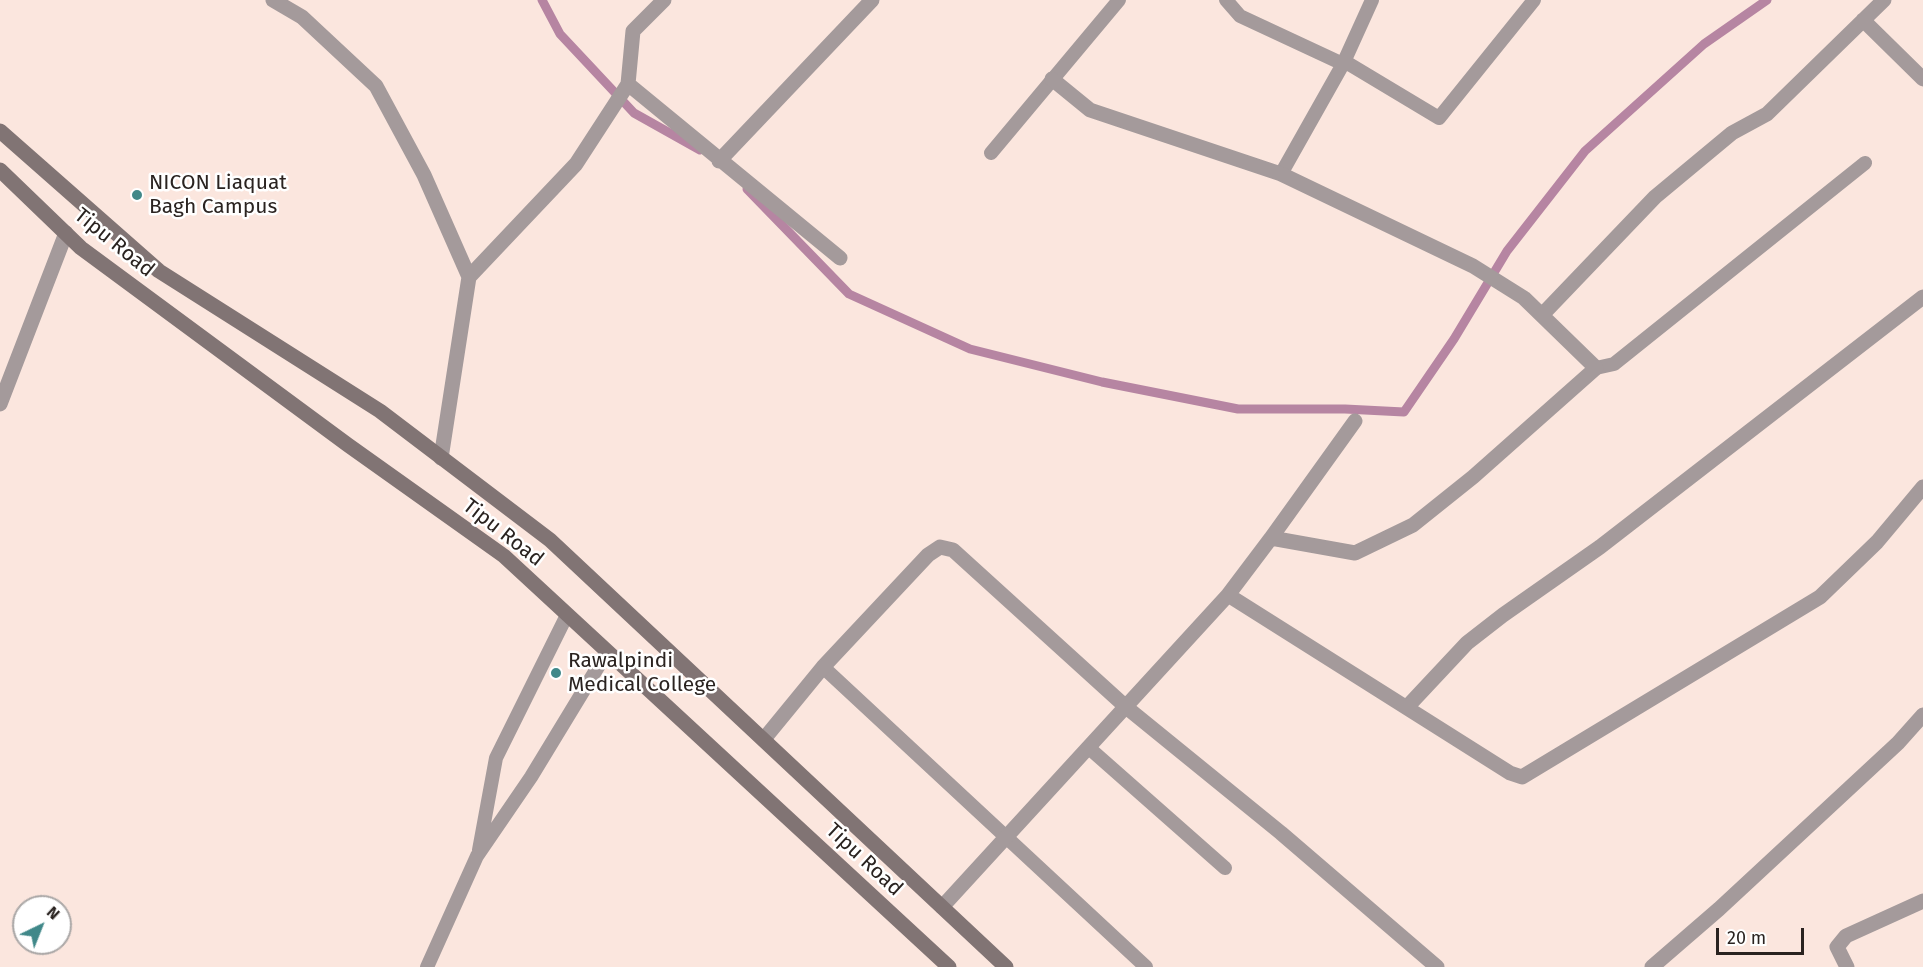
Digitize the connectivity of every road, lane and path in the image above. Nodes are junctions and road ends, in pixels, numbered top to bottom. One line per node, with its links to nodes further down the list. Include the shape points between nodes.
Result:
1 (273, 0): 22 (street, via 302,17 376,86 424,175)
2 (664, 0): 13 (street, via 633,31)
3 (872, 0): 16 (street)
4 (1119, 0): 11 (lane)
5 (1226, 0): 10 (lane, via 1240,16)
6 (1372, 0): 10 (lane)
7 (1534, 0): 10 (lane, via 1439,118)
8 (1884, 0): 9 (street)
9 (1863, 20): 12 (street); 24 (street, via 1767,114 1732,133 1655,197)
10 (1343, 64): 19 (lane)
11 (1052, 79): 15 (lane); 19 (street, via 1090,110)
12 (1923, 79)
13 (628, 84): 16 (street); 22 (street, via 576,164)
14 (0, 131): 28 (main road, via 159,271 380,411)
15 (991, 153)
16 (718, 160): 21 (street)
17 (1865, 163): 25 (lane, via 1614,364)
18 (0, 170): 20 (main road, Tipu Road)
19 (1281, 174): 24 (street, via 1473,266 1508,286)
20 (66, 233): 26 (street); 32 (main road, Tipu Road, via 81,249 504,556)
21 (840, 258)
22 (469, 277): 28 (street)
23 (1923, 297): 35 (street, via 1600,547 1467,643)
24 (1542, 315): 25 (street)
25 (1596, 368): 30 (street, via 1413,525 1355,553)
26 (0, 404)
27 (1355, 421): 30 (street)
28 (441, 458): 38 (main road, via 550,540)
29 (1923, 487): 35 (street, via 1877,542 1820,597 1522,777)
30 (1271, 537): 31 (street)
31 (1228, 595): 35 (street); 36 (street)
32 (567, 615): 33 (main road, Tipu Road); 41 (lane, via 496,758)
33 (607, 652): 41 (lane, via 531,777); 46 (main road, Tipu Road)
34 (823, 667): 36 (street, via 928,555 940,547 952,550); 38 (street); 40 (lane)
35 (1408, 706)
36 (1126, 707): 39 (street); 49 (street)
37 (1923, 715): 50 (street, via 1898,743)
38 (764, 739): 44 (main road)
39 (1089, 748): 40 (street); 42 (lane)
40 (1006, 837): 44 (street); 48 (lane)
41 (477, 856): 45 (lane)
42 (1225, 868)
43 (1923, 901): 51 (street, via 1846,936 1837,947)
44 (942, 907): 47 (main road)
45 (427, 967)
46 (950, 967)
47 (1006, 967)
48 (1146, 967)
49 (1437, 967)
50 (1652, 967)
51 (1847, 967)

